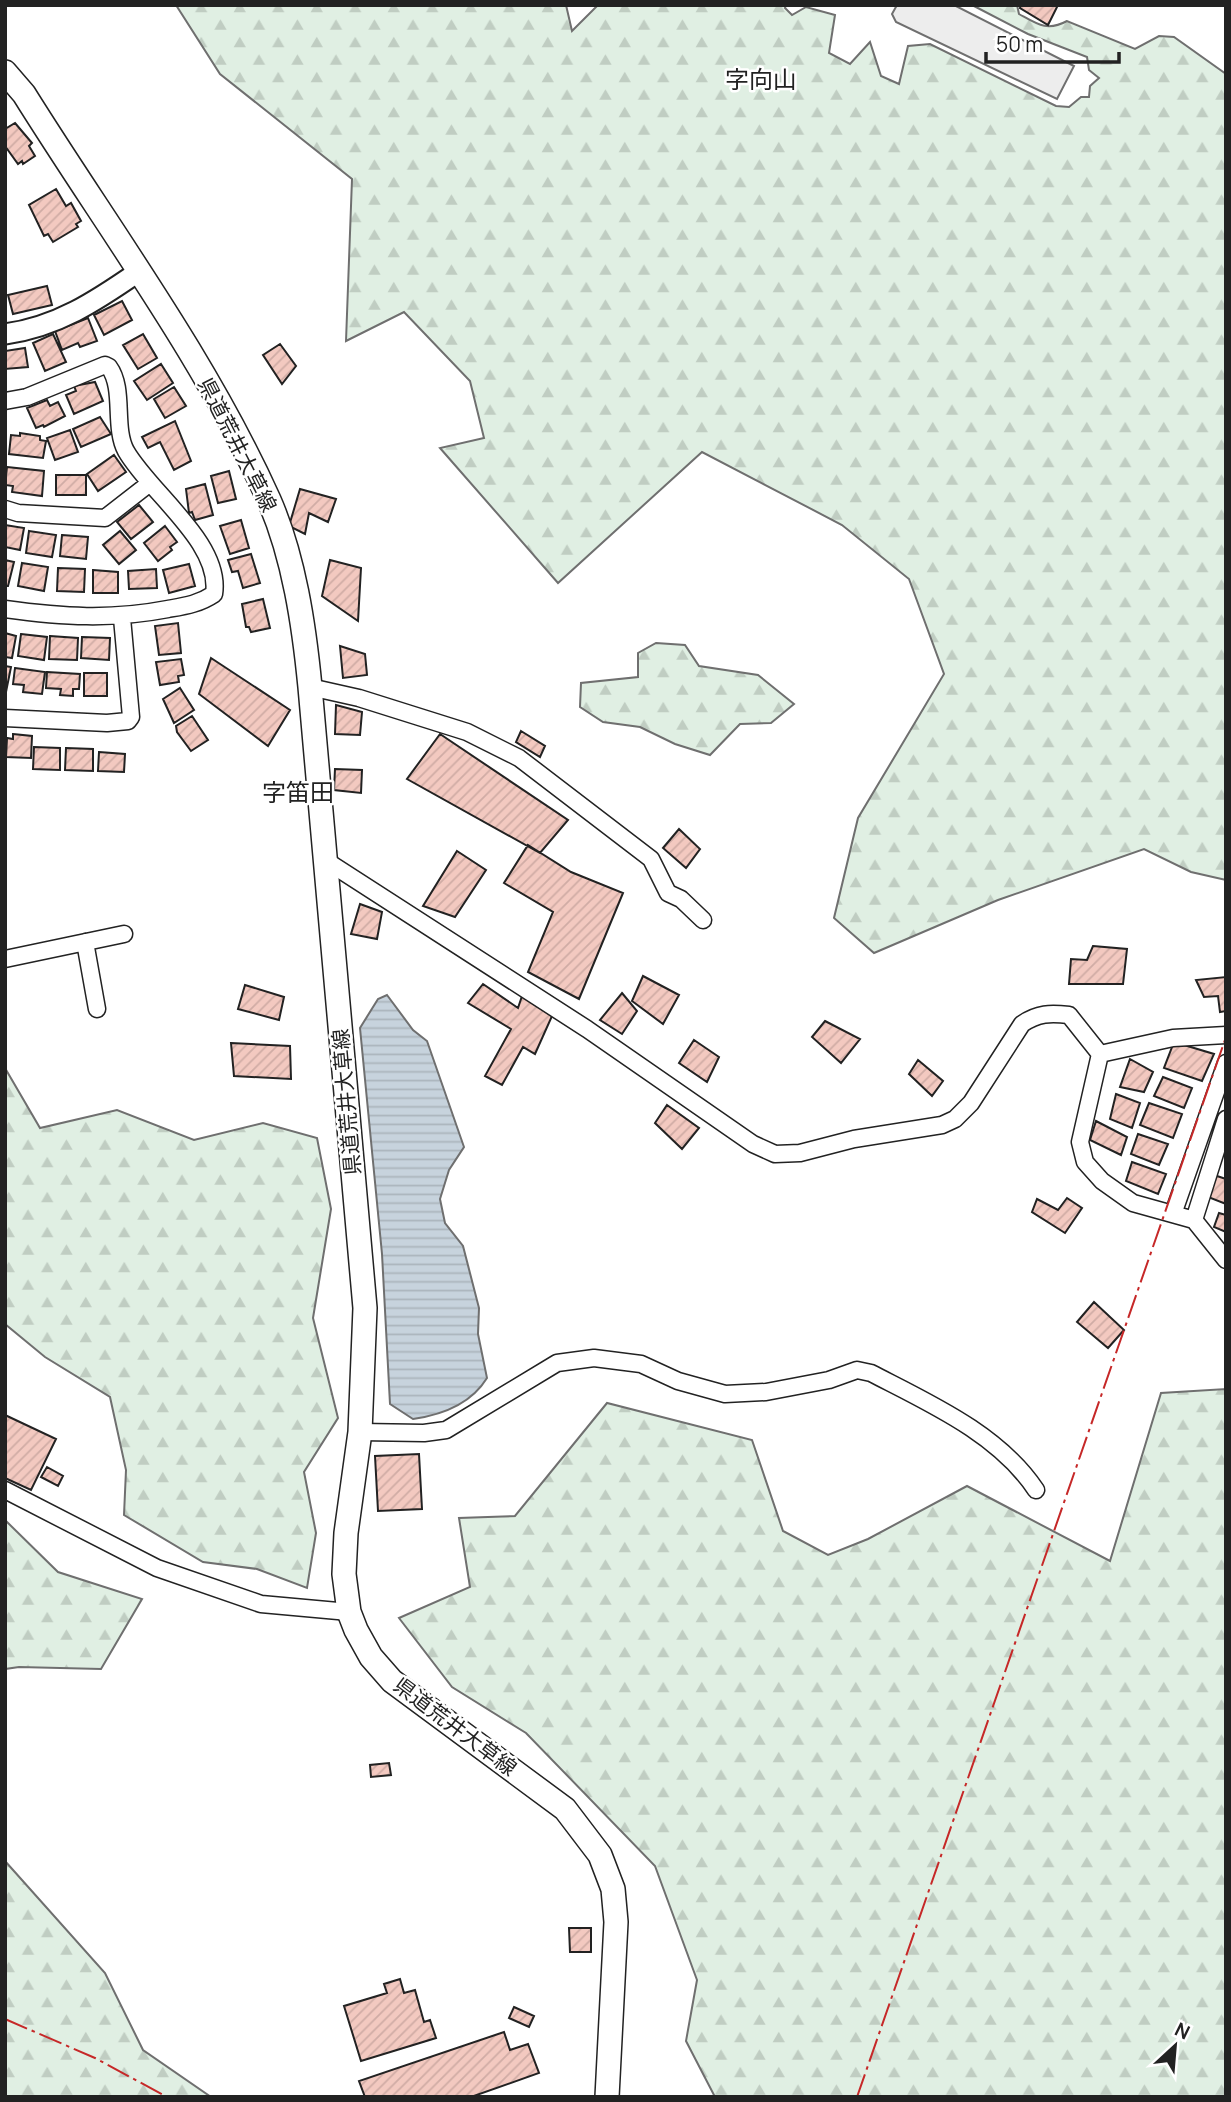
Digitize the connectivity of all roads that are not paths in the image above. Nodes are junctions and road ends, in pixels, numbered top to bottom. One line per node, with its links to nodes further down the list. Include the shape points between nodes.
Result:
1 (5, 72): 2 (main road, 県道荒井大草線, via 24,94)
2 (138, 272): 3 (street, via 71,314 47,325); 9 (main road, 県道荒井大草線, via 217,401 270,502 290,567)
3 (5, 334)
4 (5, 401): 5 (street, via 109,367 125,449)
5 (150, 483): 6 (street, via 105,519); 8 (street, via 205,549 216,581 214,594 202,603)
6 (5, 509)
7 (5, 609): 8 (street, via 57,617)
8 (122, 618): 10 (street, via 128,721)
9 (310, 687): 11 (main road, 県道荒井大草線); 12 (street, via 467,733 519,758 651,859 668,893)
10 (5, 718)
11 (328, 862): 18 (street, via 587,1029 744,1138 775,1154 800,1153 955,1119 971,1103 1022,1024 1034,1016 1069,1014); 24 (main road, 県道荒井大草線, via 365,1308)
12 (703, 920)
13 (124, 934): 14 (street)
14 (85, 942): 15 (street); 16 (street)
15 (5, 958)
16 (97, 1009)
17 (1226, 1035): 18 (street, via 1174,1038)
18 (1100, 1054): 21 (street, via 1080,1142 1085,1161 1102,1181 1133,1203)
19 (1226, 1063): 21 (street)
20 (1226, 1119): 22 (street)
21 (1173, 1214): 22 (street)
22 (1194, 1220): 23 (street)
23 (1226, 1260)
24 (360, 1432): 26 (street, via 446,1430 558,1363 594,1358 641,1364 688,1385 725,1394 766,1392 857,1370 871,1373 954,1419 1000,1450); 27 (main road, 県道荒井大草線, via 345,1533)
25 (5, 1490): 27 (street, via 157,1568 261,1604)
26 (1036, 1490)
27 (349, 1612): 28 (main road, 県道荒井大草線, via 371,1657 392,1681 565,1809 600,1855 613,1889 616,1922)
28 (607, 2097)

